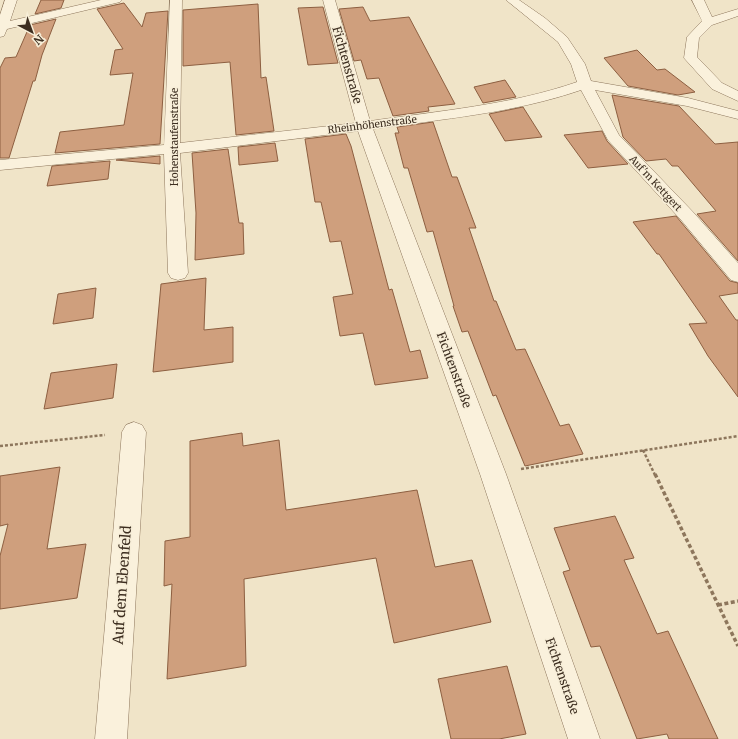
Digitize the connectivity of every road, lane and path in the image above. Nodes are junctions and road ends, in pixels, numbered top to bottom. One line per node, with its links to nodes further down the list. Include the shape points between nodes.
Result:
1 (12, 0): 9 (street)
2 (116, 0): 9 (street)
3 (176, 0): 14 (street, Hohenstaufenstraße)
4 (329, 0): 13 (street, Fichtenstraße)
5 (514, 0): 10 (street, Auf'm Kettgert, via 563,40 578,64)
6 (698, 0): 8 (street)
7 (738, 12): 8 (street)
8 (708, 22): 11 (street, via 694,37 690,58 717,86)
9 (1, 28)
10 (584, 84): 12 (street, Rheinhöhenstraße, via 688,102); 13 (street, Rheinhöhenstraße, via 504,106); 17 (street, Auf'm Kettgert, via 612,137 688,217)
11 (738, 97)
12 (738, 115)
13 (364, 126): 14 (street, Rheinhöhenstraße); 22 (street, Fichtenstraße)
14 (172, 149): 15 (street, Rheinhöhenstraße); 16 (street, Hohenstaufenstraße)
15 (0, 165)
16 (178, 273)
17 (738, 275)
18 (134, 432): 20 (path); 26 (street, Auf dem Ebenfeld)
19 (738, 436): 21 (path)
20 (0, 446)
21 (643, 450): 22 (path); 24 (path)
22 (493, 474): 27 (street, Fichtenstraße)
23 (738, 601): 24 (path)
24 (718, 605): 25 (path)
25 (738, 646)
26 (111, 739)
27 (584, 739)

